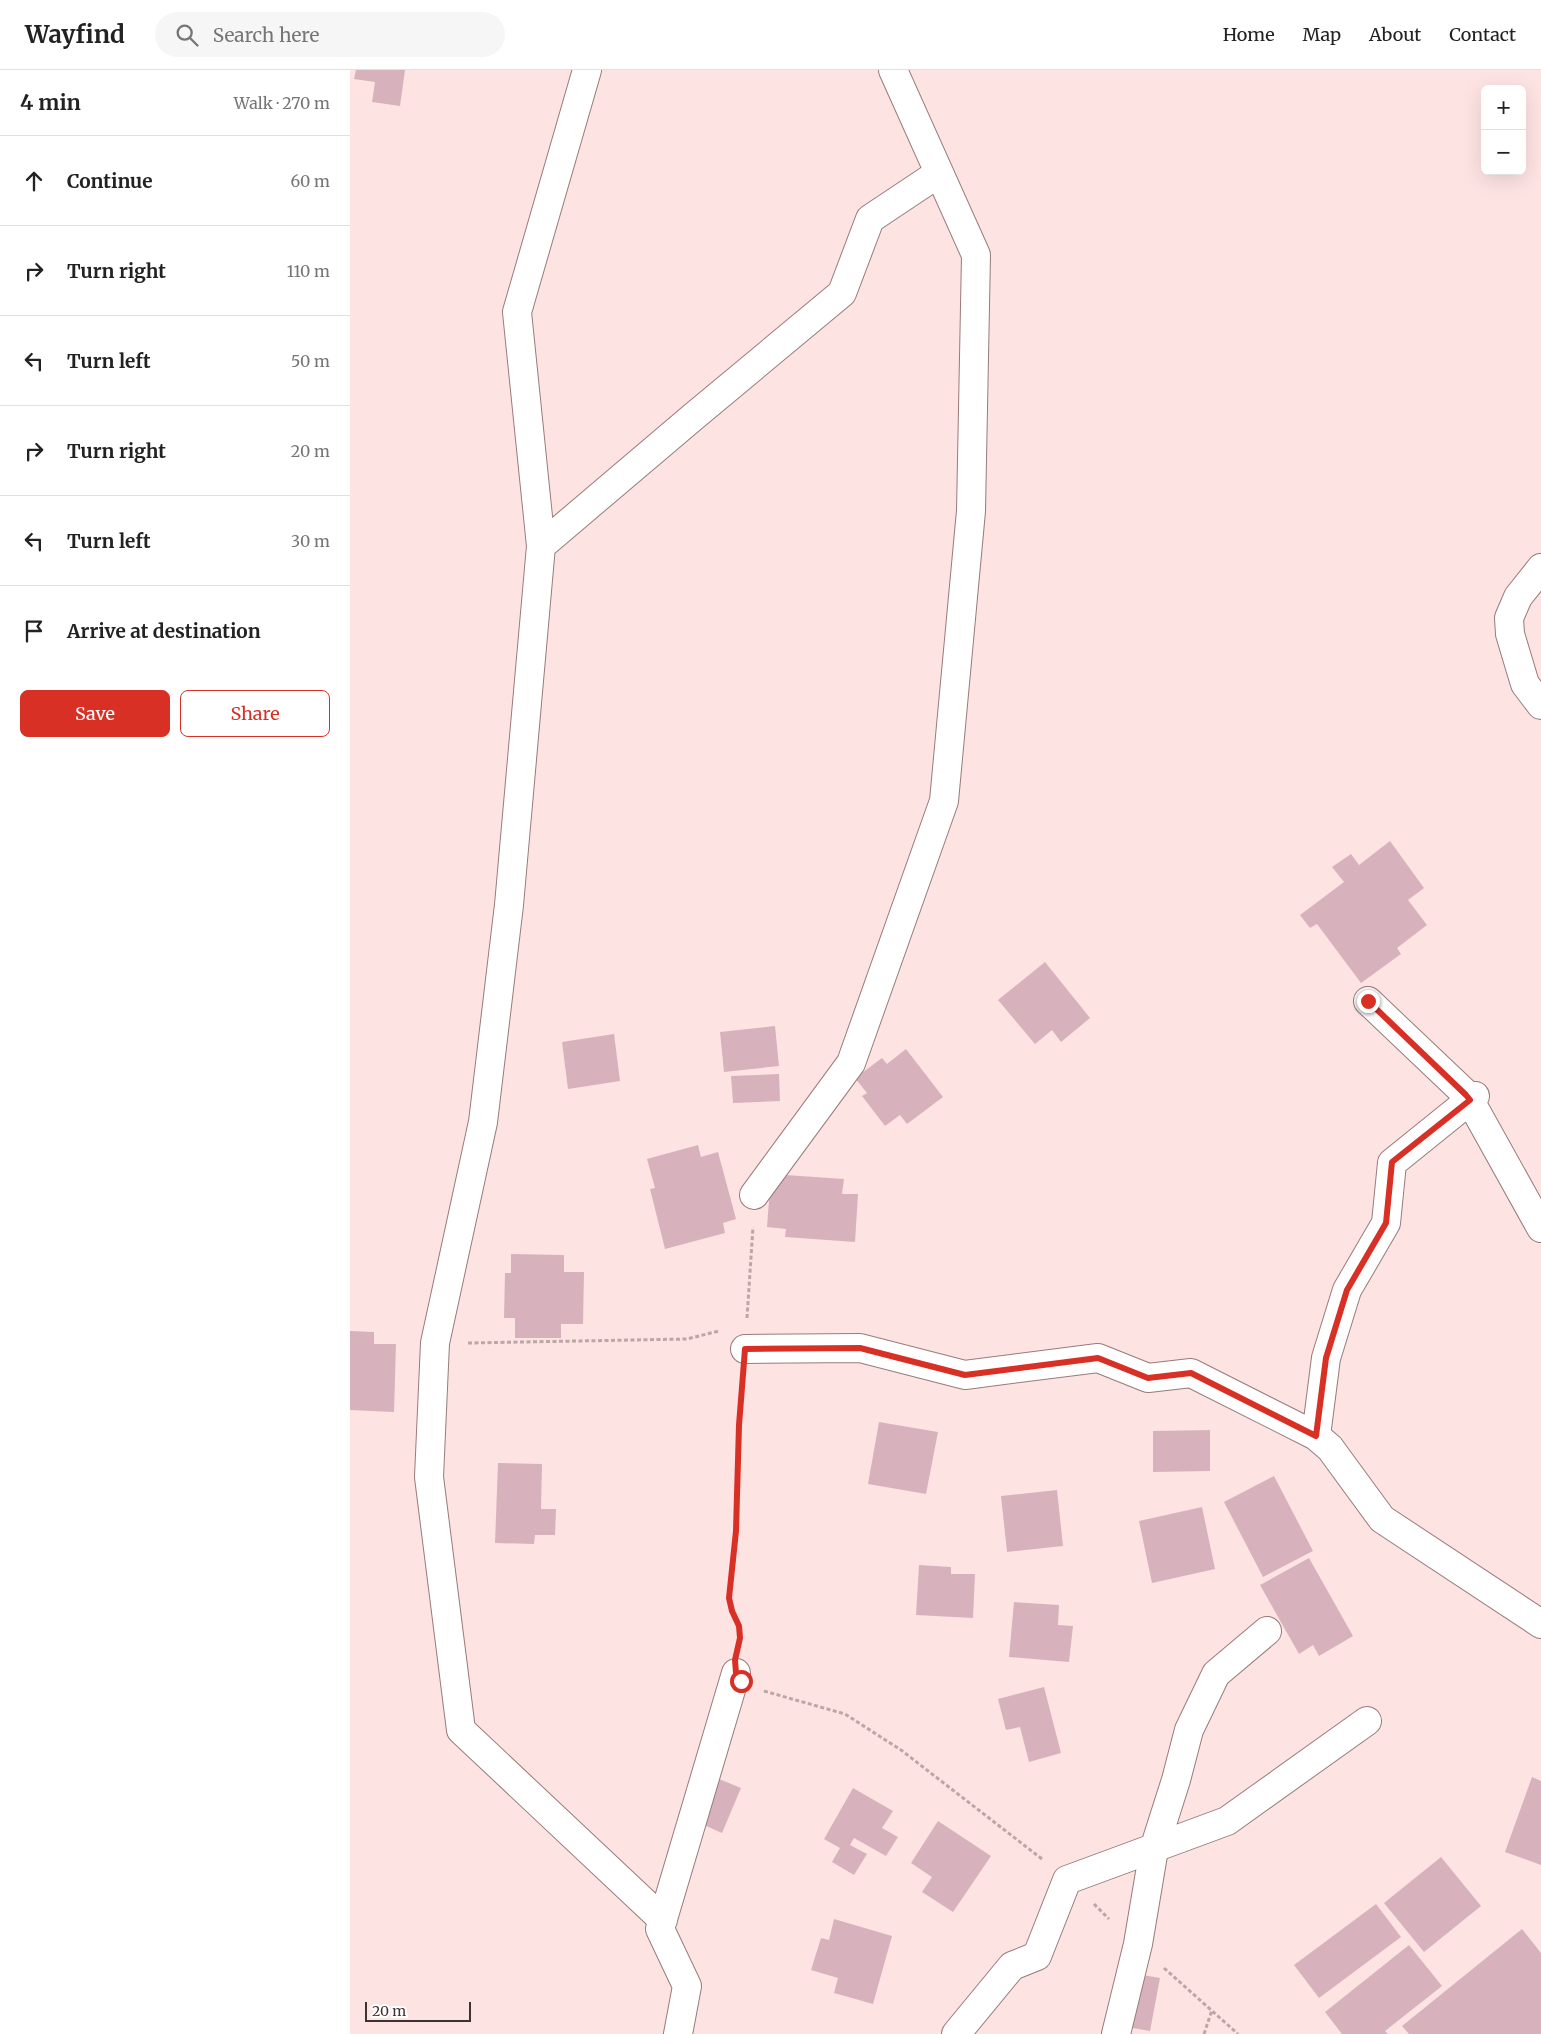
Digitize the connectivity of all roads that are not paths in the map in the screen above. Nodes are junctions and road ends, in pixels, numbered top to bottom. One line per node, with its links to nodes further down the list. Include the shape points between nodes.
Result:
1 (587, 70): 4 (street, via 517,312)
2 (893, 70): 3 (street)
3 (939, 172): 4 (street, via 870,219 842,294); 9 (street, via 976,255 970,511 944,801 851,1063)
4 (541, 546): 18 (street, via 509,905 483,1122 435,1344 429,1477 461,1730)
5 (1541, 568): 6 (street, via 1518,597 1509,618 1510,634 1525,684)
6 (1541, 705)
7 (1368, 1001): 8 (street)
8 (1472, 1098): 10 (street); 12 (street, via 1392,1162 1386,1223 1347,1290 1326,1358)
9 (754, 1195)
10 (1541, 1228)
11 (745, 1349): 12 (street, via 860,1348 965,1375 1098,1358 1148,1378 1191,1373)
12 (1316, 1436): 13 (street, via 1330,1448 1382,1519)
13 (1541, 1624)
14 (1267, 1631): 17 (street, via 1216,1674 1189,1730)
15 (736, 1673): 18 (street)
16 (1367, 1721): 17 (street, via 1227,1821)
17 (1154, 1849): 20 (street, via 1067,1880 1037,1956 1012,1966); 21 (street, via 1138,1944)
18 (663, 1920): 19 (street, via 660,1929 687,1986)
19 (678, 2034)
20 (956, 2034)
21 (1116, 2034)

